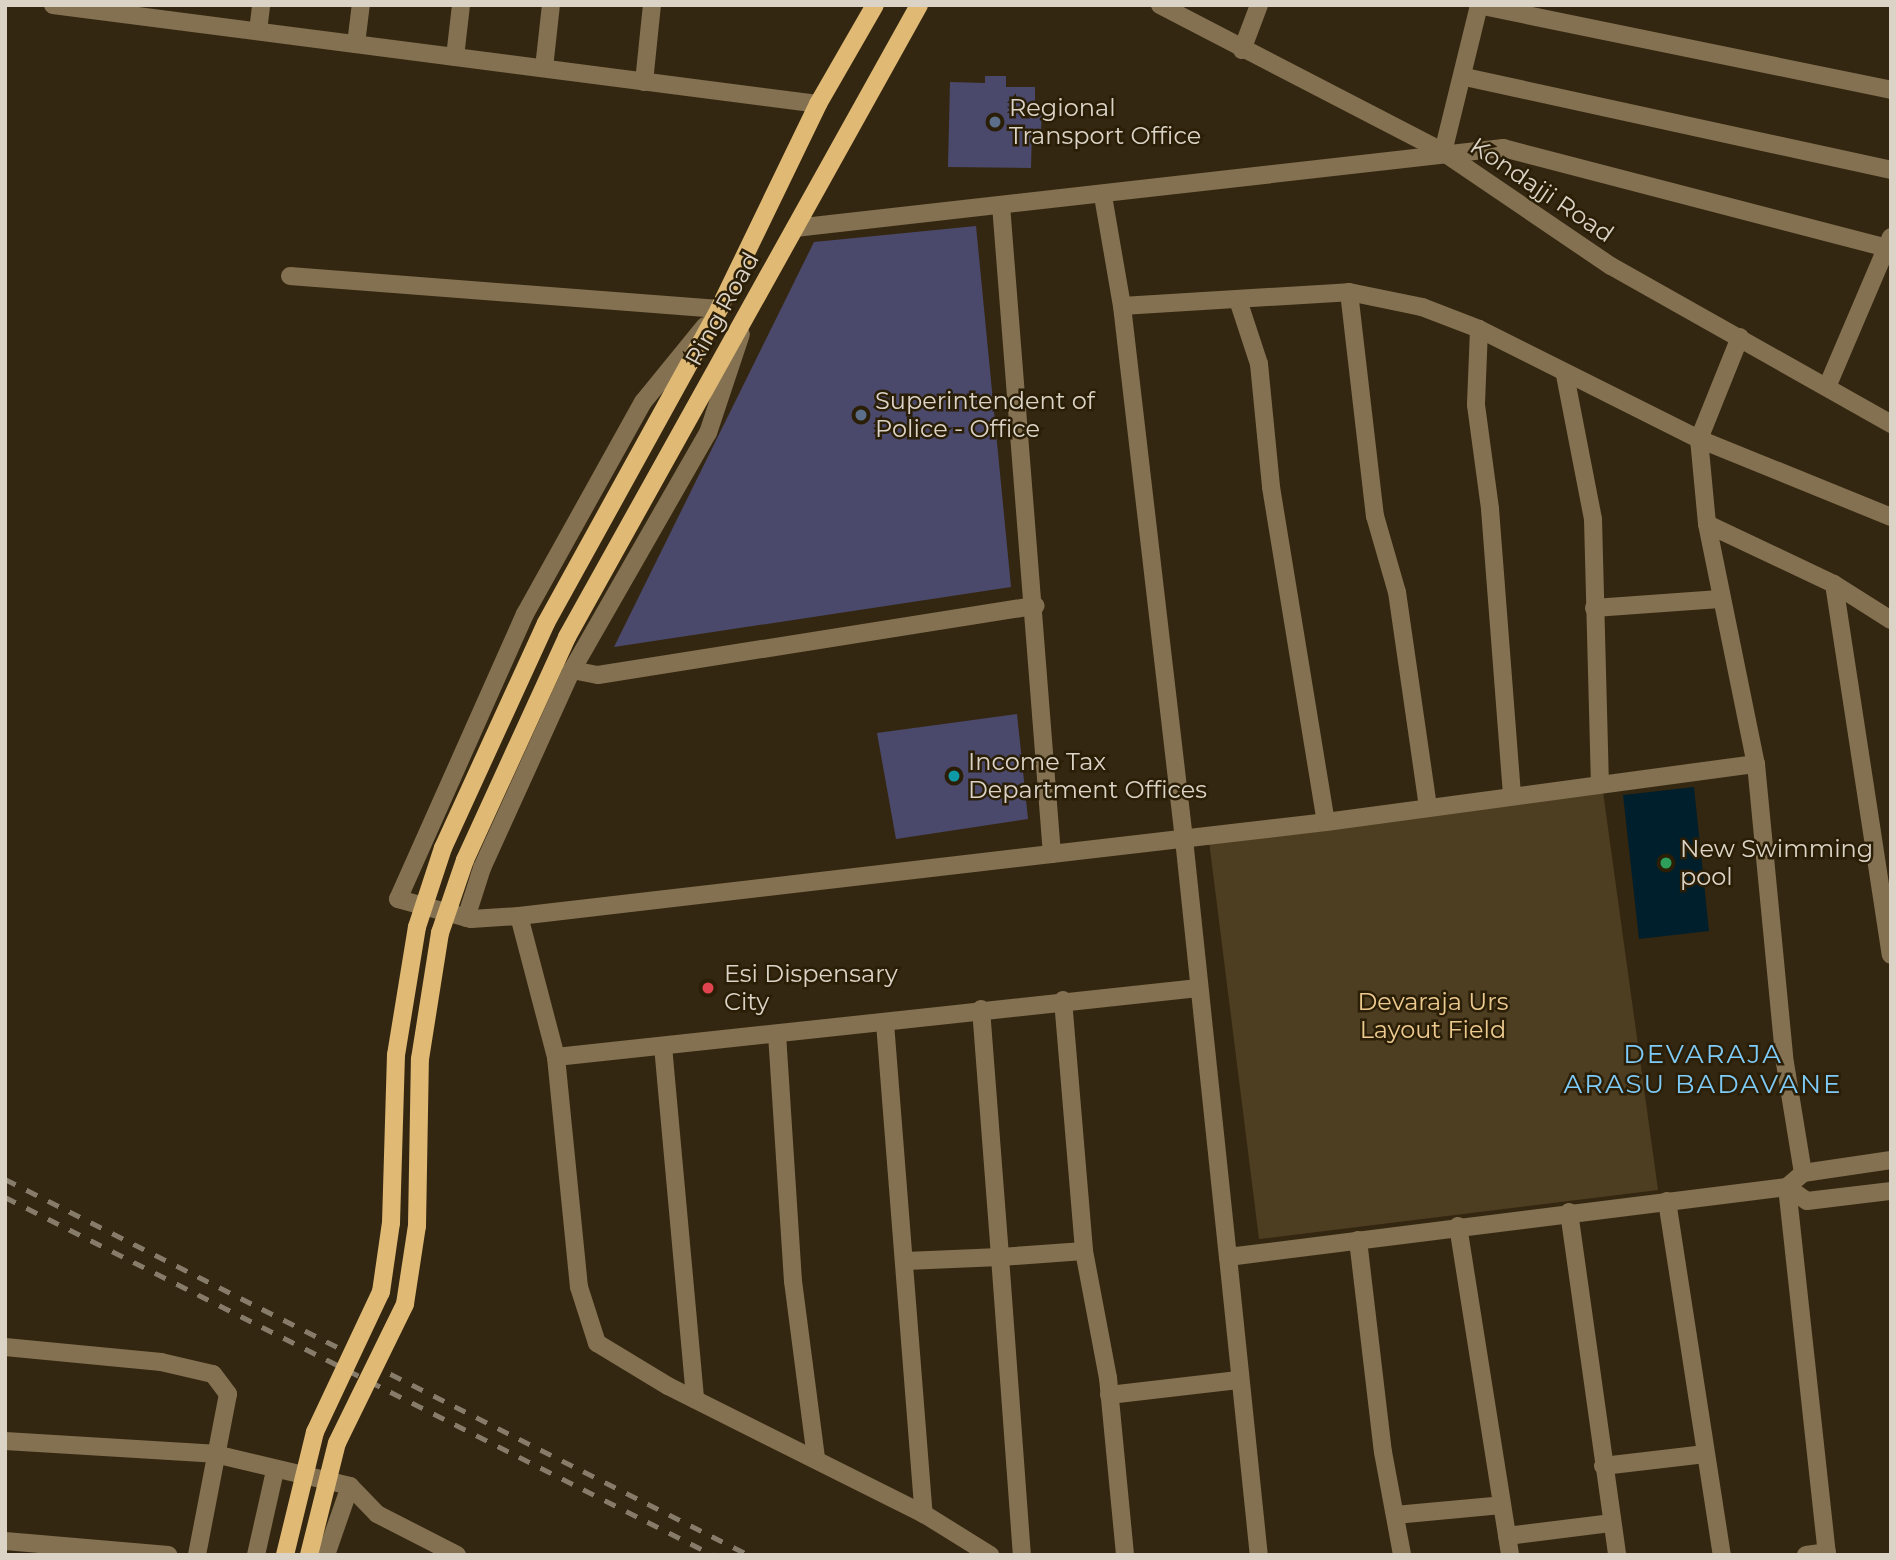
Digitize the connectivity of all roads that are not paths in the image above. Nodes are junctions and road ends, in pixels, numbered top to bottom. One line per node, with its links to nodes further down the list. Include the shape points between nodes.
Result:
1 (53, 5): 2 (street)
2 (65, 5): 13 (street)
3 (261, 5): 14 (street)
4 (361, 5): 15 (street)
5 (461, 5): 17 (street)
6 (551, 5): 18 (street)
7 (652, 5): 20 (street)
8 (875, 5): 22 (main road)
9 (919, 5): 27 (main road, Ring Road)
10 (1160, 5): 16 (street, Kondajji Road)
11 (1259, 5): 16 (street)
12 (1478, 5): 19 (street); 21 (street)
13 (160, 12): 14 (street)
14 (258, 31): 15 (street)
15 (356, 44): 17 (street)
16 (1242, 51): 23 (street, Kondajji Road)
17 (455, 57): 18 (street)
18 (544, 68): 20 (street)
19 (1465, 77): 23 (street); 24 (street)
20 (644, 82): 22 (street)
21 (1891, 90)
22 (818, 104): 33 (main road)
23 (1443, 152): 25 (street); 28 (street, via 1503,148); 36 (street, Kondajji Road, via 1611,266)
24 (1891, 170)
25 (1103, 196): 26 (street); 32 (street)
26 (1001, 205): 27 (street); 45 (street)
27 (795, 228): 34 (main road, Ring Road)
28 (1890, 245): 38 (street)
29 (290, 276): 33 (street)
30 (1349, 292): 31 (street); 35 (street, via 1422,307); 52 (street, via 1376,516 1397,592)
31 (1238, 300): 32 (street); 53 (street, via 1259,364 1271,487)
32 (1122, 306): 54 (street)
33 (719, 309): 57 (street, via 643,402 526,614 398,899); 99 (main road, bridge, via 546,623 443,848 416,927 397,1055 391,1223 381,1292 315,1432)
34 (747, 314): 48 (street, via 708,433); 100 (main road, Ring Road, bridge, via 567,637 465,860 440,933 420,1059 417,1226 405,1304 337,1443)
35 (1479, 329): 37 (street); 51 (street, via 1476,404 1490,509)
36 (1740, 337): 38 (street, Kondajji Road); 40 (street)
37 (1565, 375): 40 (street); 46 (street, via 1593,519)
38 (1828, 387): 39 (street, Kondajji Road)
39 (1891, 424)
40 (1699, 439): 41 (street); 42 (street)
41 (1891, 517)
42 (1707, 524): 43 (street); 44 (street)
43 (1834, 584): 47 (street); 58 (street)
44 (1720, 599): 46 (street); 49 (street)
45 (1036, 606): 48 (street, via 598,675); 55 (street)
46 (1594, 607): 50 (street)
47 (1891, 620)
48 (572, 670): 57 (street, via 482,867)
49 (1756, 764): 50 (street); 67 (street, via 1784,1057)
50 (1600, 783): 51 (street)
51 (1512, 796): 52 (street)
52 (1427, 807): 53 (street)
53 (1326, 822): 54 (street)
54 (1184, 839): 55 (street); 59 (street)
55 (1052, 854): 56 (street)
56 (519, 916): 57 (street); 65 (street)
57 (466, 918)
58 (1891, 955)
59 (1198, 988): 60 (street); 76 (street)
60 (1063, 1000): 61 (street); 74 (street)
61 (981, 1009): 62 (street); 75 (street)
62 (884, 1023): 63 (street); 77 (street)
63 (777, 1034): 64 (street); 85 (street, via 793,1281)
64 (663, 1045): 65 (street); 81 (street)
65 (556, 1057): 81 (street, via 579,1287 597,1343)
66 (1891, 1160): 67 (street)
67 (1803, 1173): 68 (street)
68 (1787, 1187): 69 (street, via 1807,1201); 70 (street); 95 (street)
69 (1891, 1191)
70 (1667, 1201): 71 (street); 84 (street)
71 (1570, 1212): 72 (street); 86 (street)
72 (1458, 1226): 73 (street); 89 (street)
73 (1358, 1240): 76 (street); 91 (street, via 1364,1312)
74 (1084, 1251): 75 (street); 80 (street)
75 (1000, 1257): 77 (street); 104 (street)
76 (1228, 1257): 79 (street)
77 (906, 1261): 90 (street)
78 (5, 1347): 83 (street, via 161,1362 213,1374 228,1394)
79 (1238, 1380): 80 (street); 106 (street)
80 (1109, 1395): 105 (street)
81 (695, 1400): 85 (street)
82 (5, 1441): 83 (street)
83 (215, 1454): 87 (street); 97 (street)
84 (1705, 1454): 86 (street); 110 (street)
85 (816, 1459): 90 (street)
86 (1603, 1466): 92 (street)
87 (275, 1471): 88 (street); 98 (street)
88 (350, 1486): 101 (street); 102 (street, via 377,1514)
89 (1502, 1505): 91 (street); 93 (street)
90 (924, 1514): 103 (street)
91 (1395, 1515): 107 (street)
92 (1612, 1523): 93 (street); 109 (street)
93 (1507, 1536): 108 (street)
94 (5, 1541): 96 (street)
95 (1827, 1554): 111 (street)
96 (168, 1555)
97 (197, 1555)
98 (256, 1555)
99 (285, 1555)
100 (309, 1555)
101 (326, 1555)
102 (457, 1555)
103 (990, 1555)
104 (1022, 1555)
105 (1125, 1555)
106 (1259, 1555)
107 (1402, 1555)
108 (1510, 1555)
109 (1617, 1555)
110 (1722, 1555)
111 (1806, 1555)

